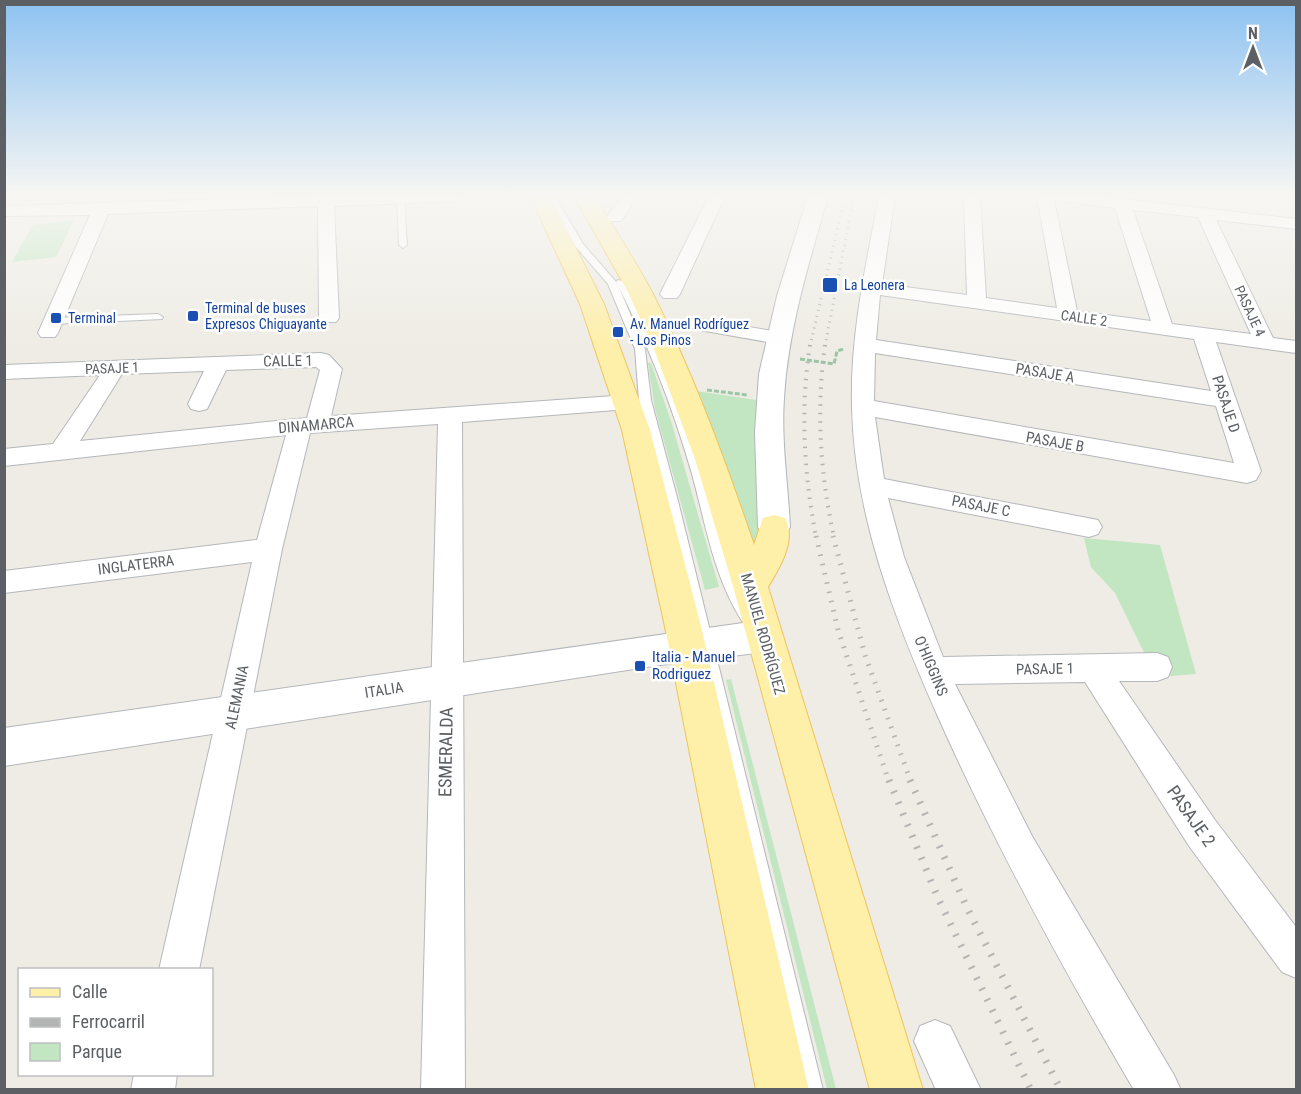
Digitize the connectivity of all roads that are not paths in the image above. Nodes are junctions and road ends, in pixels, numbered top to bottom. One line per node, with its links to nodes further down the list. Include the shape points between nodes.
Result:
1 (91, 247): 21 (street)
2 (328, 247): 19 (street)
3 (565, 247): 32 (main road)
4 (581, 247): 47 (lane, via 612,284 640,349 645,400 672,501)
5 (592, 247): 46 (lane, via 616,275 634,309 687,442 730,585 744,613)
6 (614, 247): 45 (main road, MANUEL RODRÍGUEZ, via 635,282 682,388 710,459)
7 (693, 247): 15 (street)
8 (804, 247): 26 (street)
9 (879, 247): 14 (street, O'HIGGINS)
10 (974, 247): 16 (street)
11 (1055, 247): 17 (street)
12 (1137, 247): 22 (street)
13 (1220, 247): 24 (street, PASAJE 4)
14 (872, 288): 16 (street, CALLE 2); 25 (street, O'HIGGINS)
15 (670, 294)
16 (977, 303): 17 (street, CALLE 2)
17 (1068, 315): 22 (street, CALLE 2)
18 (158, 317): 21 (lane)
19 (329, 318)
20 (695, 324): 26 (street)
21 (51, 327)
22 (1164, 329): 23 (street, CALLE 2)
23 (1203, 334): 24 (street, CALLE 2); 31 (street, PASAJE D)
24 (1265, 343): 27 (street, CALLE 2)
25 (866, 345): 31 (street, PASAJE A); 34 (street, O'HIGGINS)
26 (777, 347): 41 (street, via 770,399)
27 (1296, 348)
28 (219, 363): 29 (street, PASAJE 1); 33 (street); 36 (street, CALLE 1, via 308,359 326,362 331,374)
29 (116, 368): 30 (street, PASAJE 1); 37 (street)
30 (6, 373)
31 (1225, 400): 39 (street, PASAJE D)
32 (628, 402): 35 (street, DINAMARCA); 47 (main road)
33 (199, 404)
34 (863, 407): 39 (street, PASAJE B); 40 (street, O'HIGGINS)
35 (450, 414): 36 (street, DINAMARCA); 51 (street, ESMERALDA)
36 (309, 425): 37 (street, DINAMARCA); 43 (street, ALEMANIA)
37 (61, 451): 38 (street, DINAMARCA)
38 (4, 458)
39 (1247, 474)
40 (873, 486): 42 (street, PASAJE C); 50 (street, O'HIGGINS, via 896,576)
41 (774, 527): 45 (main road, via 767,560)
42 (1089, 527)
43 (268, 549): 44 (street, INGLATERRA); 52 (street, ALEMANIA)
44 (4, 582)
45 (750, 586): 46 (main road, MANUEL RODRÍGUEZ)
46 (764, 636): 47 (street, ITALIA); 60 (main road, MANUEL RODRÍGUEZ)
47 (696, 644): 51 (street, ITALIA); 58 (main road); 59 (lane)
48 (1157, 667): 49 (street, PASAJE 1)
49 (1093, 668): 50 (street, PASAJE 1); 54 (street, PASAJE 2, via 1202,833)
50 (934, 671): 62 (street, O'HIGGINS, via 999,811 1044,895)
51 (447, 681): 52 (street, ITALIA); 57 (street, ESMERALDA)
52 (233, 713): 53 (street, ITALIA); 55 (street, ALEMANIA)
53 (4, 747)
54 (1296, 958)
55 (178, 968)
56 (935, 1041): 61 (street)
57 (443, 1089)
58 (783, 1089)
59 (812, 1089)
60 (897, 1089)
61 (959, 1089)
62 (1160, 1089)

